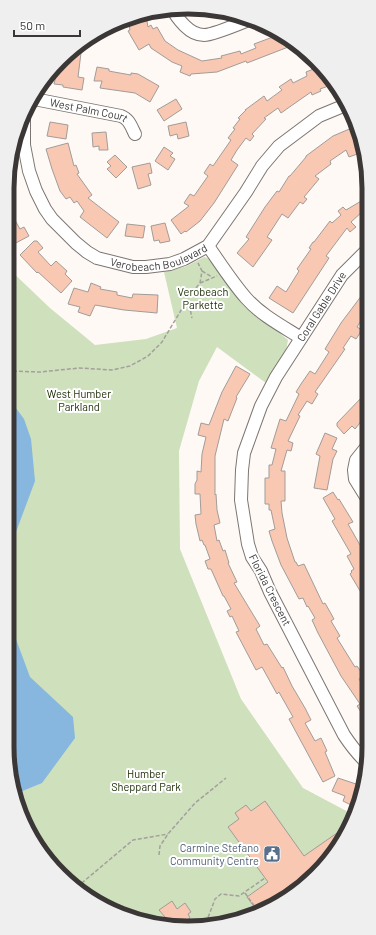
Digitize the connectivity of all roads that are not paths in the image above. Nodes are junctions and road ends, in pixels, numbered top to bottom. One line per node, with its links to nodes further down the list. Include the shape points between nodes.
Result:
1 (176, 14): 2 (street, via 187,28 204,35)
2 (242, 22)
3 (38, 100): 6 (street, West Palm Court, via 126,117)
4 (342, 106): 7 (street, Verobeach Boulevard, via 314,120 279,146 262,166)
5 (24, 129): 7 (street, Verobeach Boulevard, via 29,171 36,191 49,214 87,252 97,258 133,267 146,267 170,264)
6 (135, 134)
7 (208, 246): 9 (street, Coral Gable Drive, via 246,298 279,325)
8 (362, 255): 9 (street, Coral Gable Drive, via 342,275)
9 (301, 338): 12 (street, Florida Crescent, via 264,400 244,453 242,500 245,532 252,557 262,572 268,588 344,735)
10 (362, 452): 11 (street, via 356,460 354,470 355,479)
11 (362, 490)
12 (362, 758)

